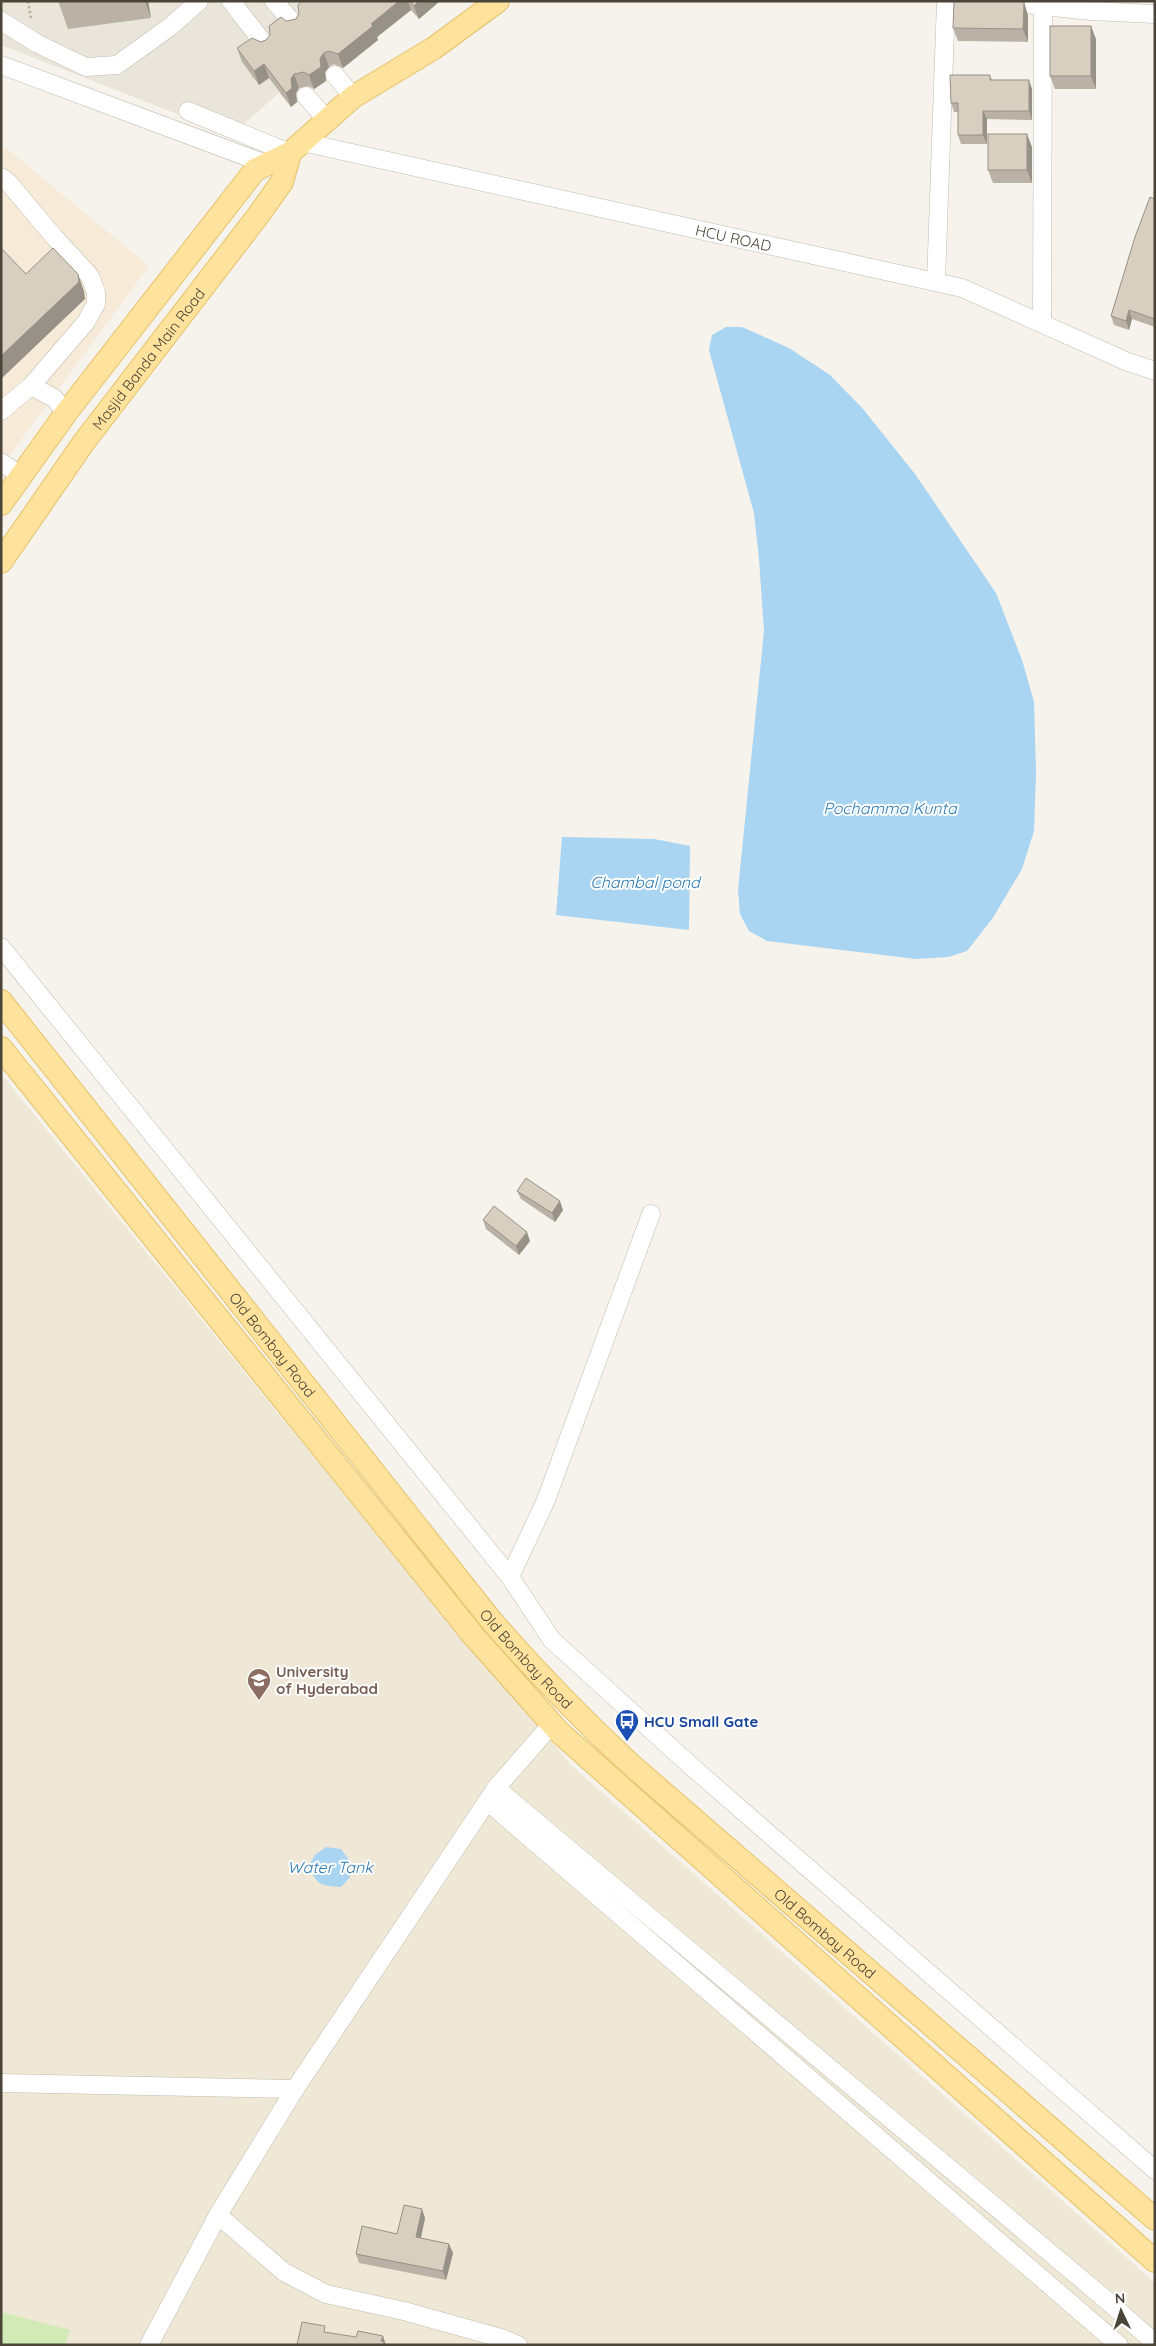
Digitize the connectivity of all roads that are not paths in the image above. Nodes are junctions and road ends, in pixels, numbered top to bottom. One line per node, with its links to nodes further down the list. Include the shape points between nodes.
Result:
1 (199, 1): 10 (street, via 172,26 117,65 86,67 38,44)
2 (231, 1): 12 (street)
3 (274, 1): 11 (street)
4 (498, 1): 16 (main road, via 434,48)
5 (946, 1): 22 (street)
6 (996, 1): 7 (street)
7 (1043, 6): 8 (street); 23 (street)
8 (1091, 6): 9 (street)
9 (1155, 14)
10 (1, 21)
11 (294, 24)
12 (265, 45)
13 (1, 65): 20 (street)
14 (335, 75): 16 (street)
15 (306, 96): 18 (street)
16 (354, 97): 18 (main road)
17 (188, 111): 19 (street, HCU ROAD)
18 (327, 120): 19 (main road)
19 (296, 148): 20 (main road); 22 (street, HCU ROAD); 31 (main road, Masjid Banda Main Road, via 282,182 84,442)
20 (266, 164): 27 (main road, via 249,176)
21 (1, 177): 25 (street, via 90,276 96,292 96,304 86,322)
22 (936, 282): 23 (street, HCU ROAD, via 962,288)
23 (1042, 322): 24 (street, HCU ROAD)
24 (1155, 371)
25 (31, 386): 26 (street); 27 (street, via 54,398)
26 (1, 411)
27 (66, 413): 29 (main road)
28 (1, 462): 29 (street)
29 (21, 476): 30 (main road)
30 (1, 504)
31 (1, 562)
32 (1, 947): 36 (street)
33 (1, 1001): 43 (main road, Old Bombay Road, via 526,1662 629,1763)
34 (1, 1048): 37 (main road, Old Bombay Road, via 472,1634)
35 (651, 1214): 36 (street, via 546,1500)
36 (510, 1577): 41 (street, via 552,1640 691,1766)
37 (552, 1724): 38 (street); 44 (main road, Old Bombay Road, via 620,1788)
38 (491, 1795): 40 (street); 45 (street); 48 (street)
39 (1, 2083): 40 (street)
40 (295, 2089): 42 (street)
41 (1155, 2170)
42 (218, 2215): 46 (street); 47 (street, via 284,2272 326,2294 413,2314)
43 (1155, 2219)
44 (1155, 2261)
45 (1155, 2343)
46 (148, 2345)
47 (518, 2345)
48 (1119, 2345)

